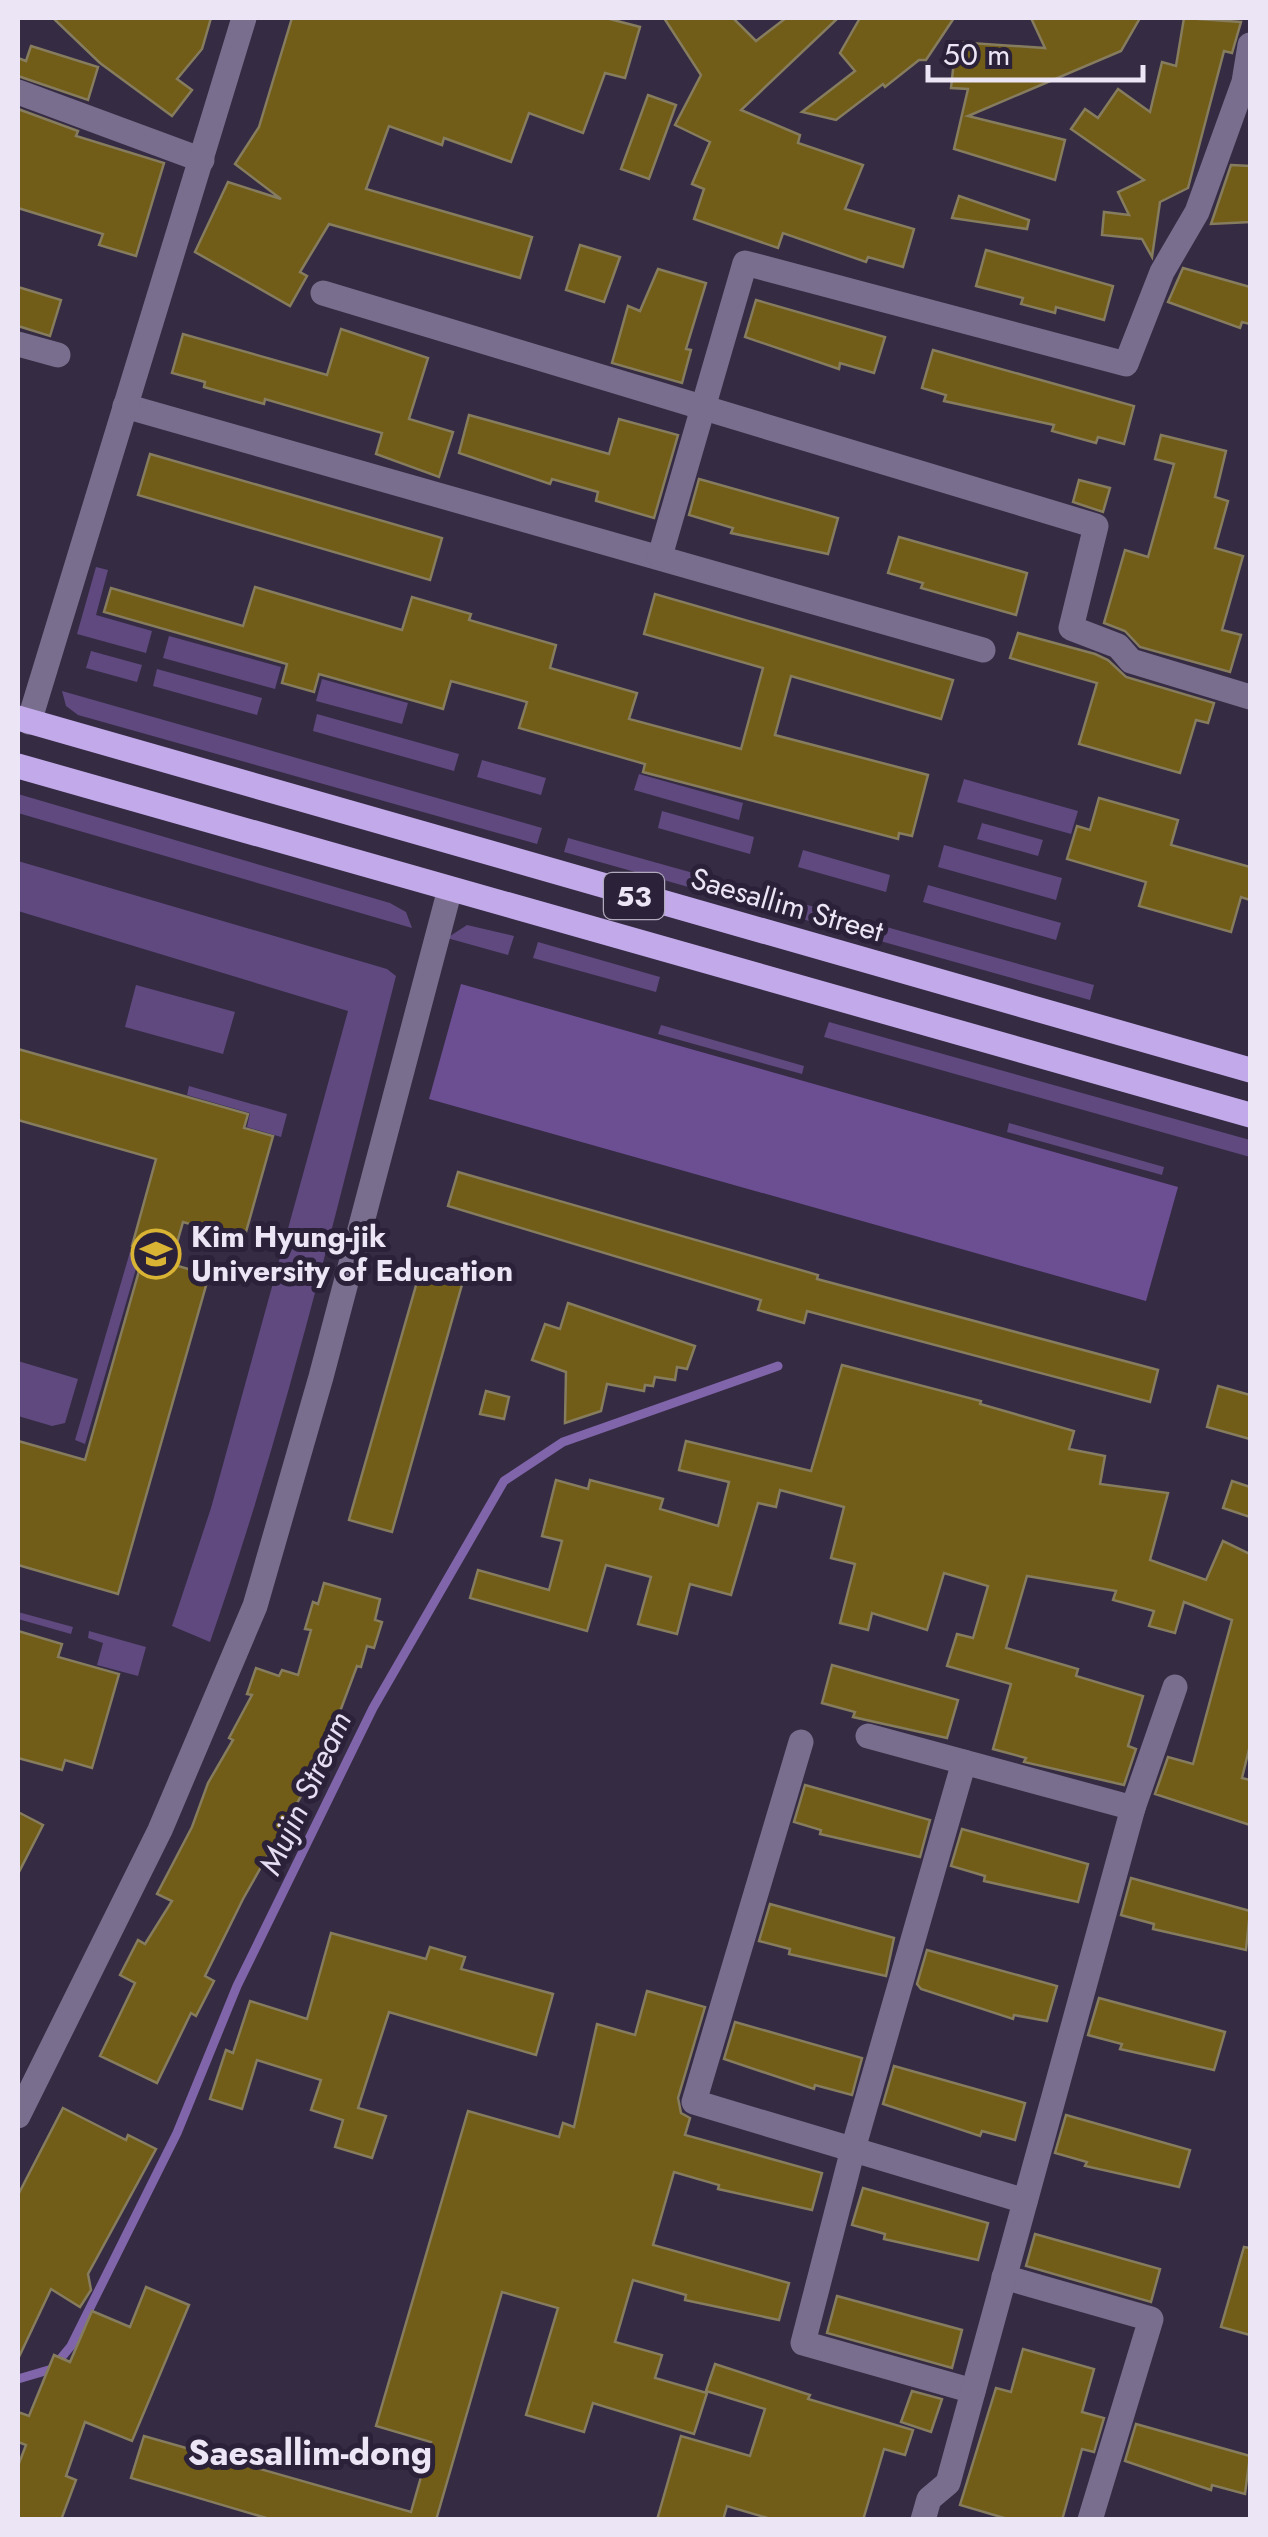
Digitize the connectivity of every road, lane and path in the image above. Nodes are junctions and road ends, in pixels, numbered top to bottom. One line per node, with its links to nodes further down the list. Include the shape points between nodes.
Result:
1 (244, 18): 4 (street)
2 (1250, 44): 9 (street, via 1244,82 1198,212 1162,272 1126,364 745,263)
3 (18, 92): 4 (street)
4 (202, 160): 8 (street)
5 (322, 293): 9 (street)
6 (18, 344): 7 (street)
7 (58, 355)
8 (124, 406): 10 (street); 13 (street)
9 (703, 407): 10 (street); 12 (street, via 1096,526 1071,628 1118,646 1131,661)
10 (660, 556): 11 (street)
11 (983, 650)
12 (1250, 698)
13 (23, 720): 16 (main road, Saesallim Street / 53)
14 (18, 766): 15 (main road, 53)
15 (450, 889): 17 (main road, 53); 23 (street, via 254,1606 160,1830)
16 (1250, 1070)
17 (1250, 1114)
18 (1176, 1687): 22 (street)
19 (868, 1736): 21 (street)
20 (801, 1742): 24 (street, via 694,2102)
21 (964, 1762): 22 (street); 24 (street)
22 (1133, 1808): 25 (street)
23 (18, 2116)
24 (852, 2150): 25 (street); 27 (street, via 803,2343)
25 (1025, 2200): 26 (street)
26 (1004, 2277): 27 (street); 29 (street, via 1150,2319)
27 (973, 2392): 28 (street, via 948,2482 929,2499)
28 (923, 2520)
29 (1090, 2520)

